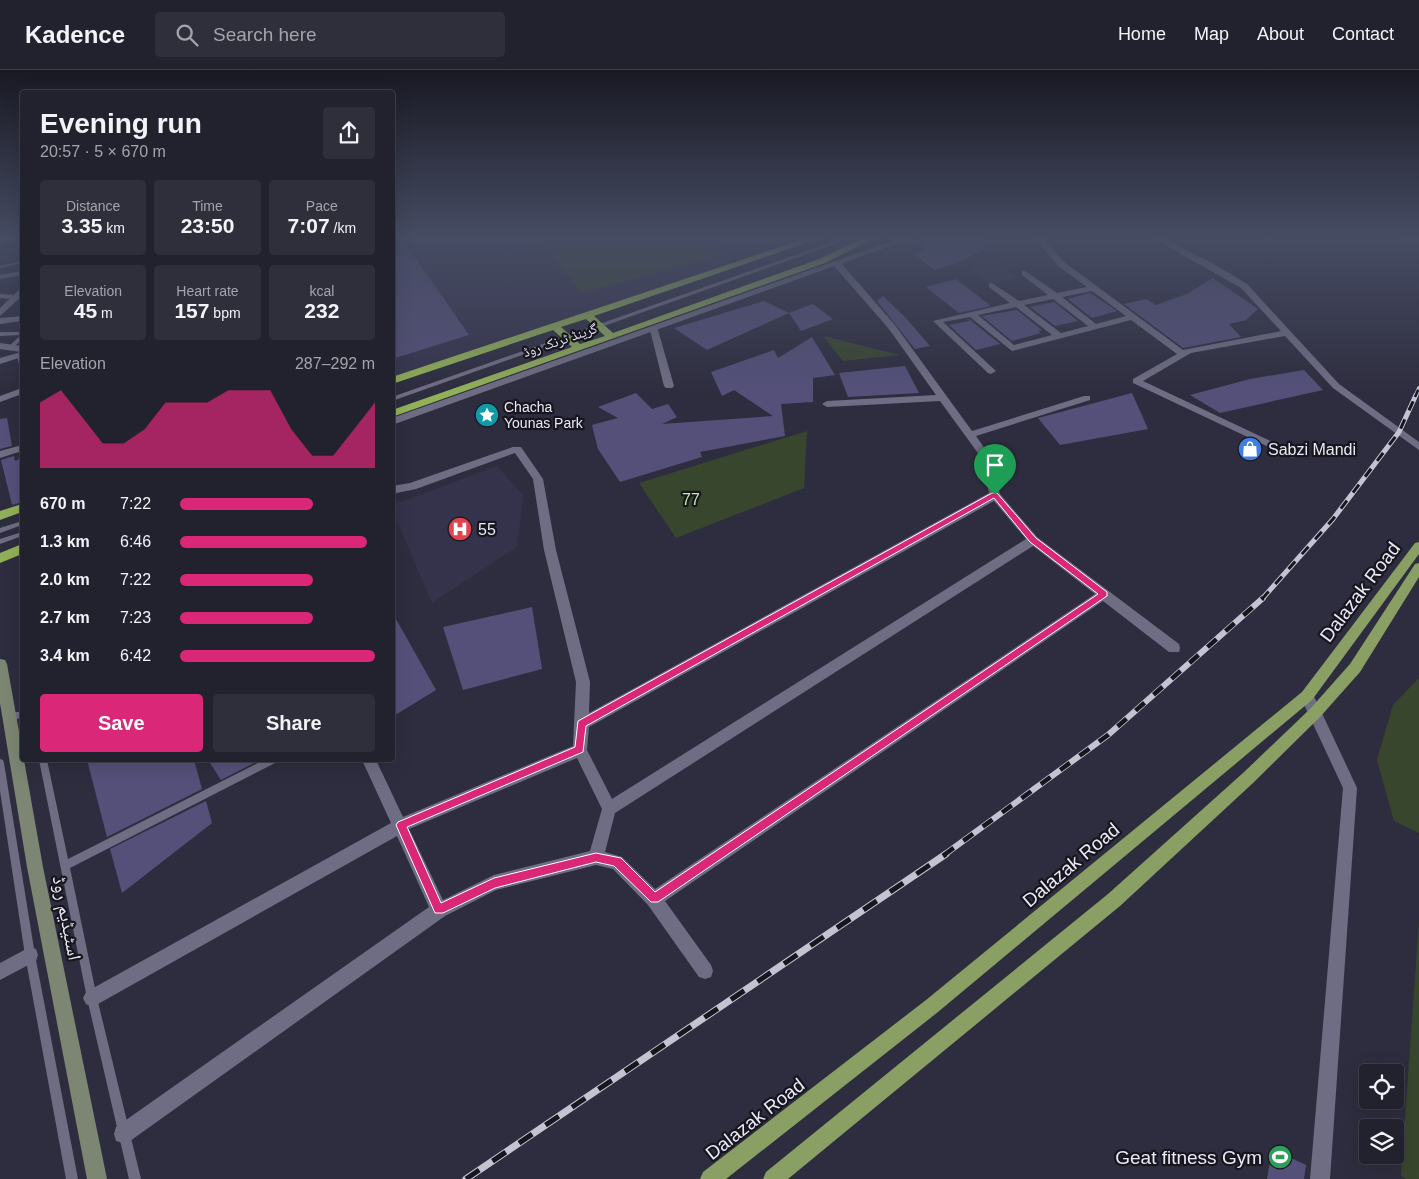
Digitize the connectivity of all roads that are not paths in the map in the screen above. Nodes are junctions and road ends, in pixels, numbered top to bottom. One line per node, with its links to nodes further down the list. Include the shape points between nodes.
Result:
1 (672, 288): 16 (highway, گرینڈ ٹرنک روڈ)
2 (707, 288): 40 (lane)
3 (748, 288): 28 (highway, گرینڈ ٹرنک روڈ)
4 (774, 288): 22 (street)
5 (858, 288): 41 (street, via 892,327)
6 (997, 288): 13 (street)
7 (1044, 288): 12 (street)
8 (1093, 288): 12 (street); 17 (street)
9 (1246, 288): 23 (street)
10 (19, 295): 11 (lane); 14 (street)
11 (0, 296)
12 (1055, 296): 13 (street); 20 (street)
13 (1018, 304): 15 (street); 26 (street)
14 (0, 314)
15 (972, 314): 26 (street, via 1012,348); 36 (street, via 937,321)
16 (590, 316): 21 (highway, گرینڈ ٹرنک روڈ); 28 (highway)
17 (1132, 317): 20 (street); 33 (street)
18 (20, 319): 19 (street)
19 (0, 321)
20 (1094, 326): 26 (street)
21 (556, 328): 31 (highway); 37 (highway, گرینڈ ٹرنک روڈ)
22 (654, 330): 38 (street); 46 (street)
23 (1285, 333): 33 (street); 48 (street, via 1336,386)
24 (0, 334): 25 (lane)
25 (20, 334)
26 (1058, 335)
27 (20, 336): 30 (lane)
28 (612, 337): 31 (highway, گرینڈ ٹرنک روڈ)
29 (0, 346): 30 (street)
30 (11, 347): 32 (street)
31 (579, 349): 45 (highway, گرینڈ ٹرنک روڈ)
32 (20, 354)
33 (1183, 354): 51 (street, via 1136,381)
34 (20, 356): 35 (street)
35 (0, 361)
36 (991, 371)
37 (395, 380)
38 (669, 386)
39 (20, 392): 43 (street)
40 (395, 398)
41 (941, 398): 44 (street); 47 (street)
42 (1087, 398): 47 (street)
43 (0, 399)
44 (827, 404)
45 (395, 413)
46 (395, 421)
47 (970, 435): 53 (street, via 985,456)
48 (1419, 446)
49 (20, 449): 50 (street)
50 (0, 455)
51 (1292, 456)
52 (395, 489): 71 (street, via 517,449 538,479 550,550 583,682)
53 (995, 495): 59 (street); 71 (street)
54 (20, 509): 55 (highway)
55 (0, 516)
56 (20, 524): 57 (lane)
57 (0, 531)
58 (20, 535): 60 (lane)
59 (1033, 540): 65 (street); 77 (street)
60 (0, 542)
61 (1419, 546): 68 (main road, Dalazak Road)
62 (20, 550): 63 (highway)
63 (0, 558)
64 (1419, 567): 69 (main road, Dalazak Road, via 1355,668)
65 (1104, 594): 66 (street); 81 (street)
66 (1174, 648)
67 (0, 664): 70 (main road, اسٹیڈیم روڈ)
68 (1307, 696): 69 (street); 91 (main road, Dalazak Road, via 932,1006)
69 (1315, 712): 92 (main road, Dalazak Road, via 1114,900); 93 (street, via 1350,788)
70 (16, 716): 89 (main road, اسٹیڈیم روڈ, via 15,750 35,866)
71 (582, 724): 72 (street)
72 (580, 750): 77 (street); 78 (street)
73 (43, 762): 80 (lane)
74 (268, 762): 80 (lane)
75 (370, 762): 78 (street)
76 (0, 763): 83 (lane)
77 (609, 809): 79 (street)
78 (401, 825): 82 (street); 86 (street)
79 (596, 858): 81 (street, via 617,862); 82 (street, via 494,883)
80 (65, 866): 86 (lane)
81 (654, 899): 84 (street)
82 (439, 910): 87 (street)
83 (30, 955): 85 (street); 88 (lane)
84 (705, 971)
85 (0, 972)
86 (92, 998): 87 (lane)
87 (123, 1134): 90 (lane)
88 (72, 1179)
89 (97, 1179)
90 (135, 1179)
91 (710, 1179)
92 (772, 1179)
93 (1320, 1179)

